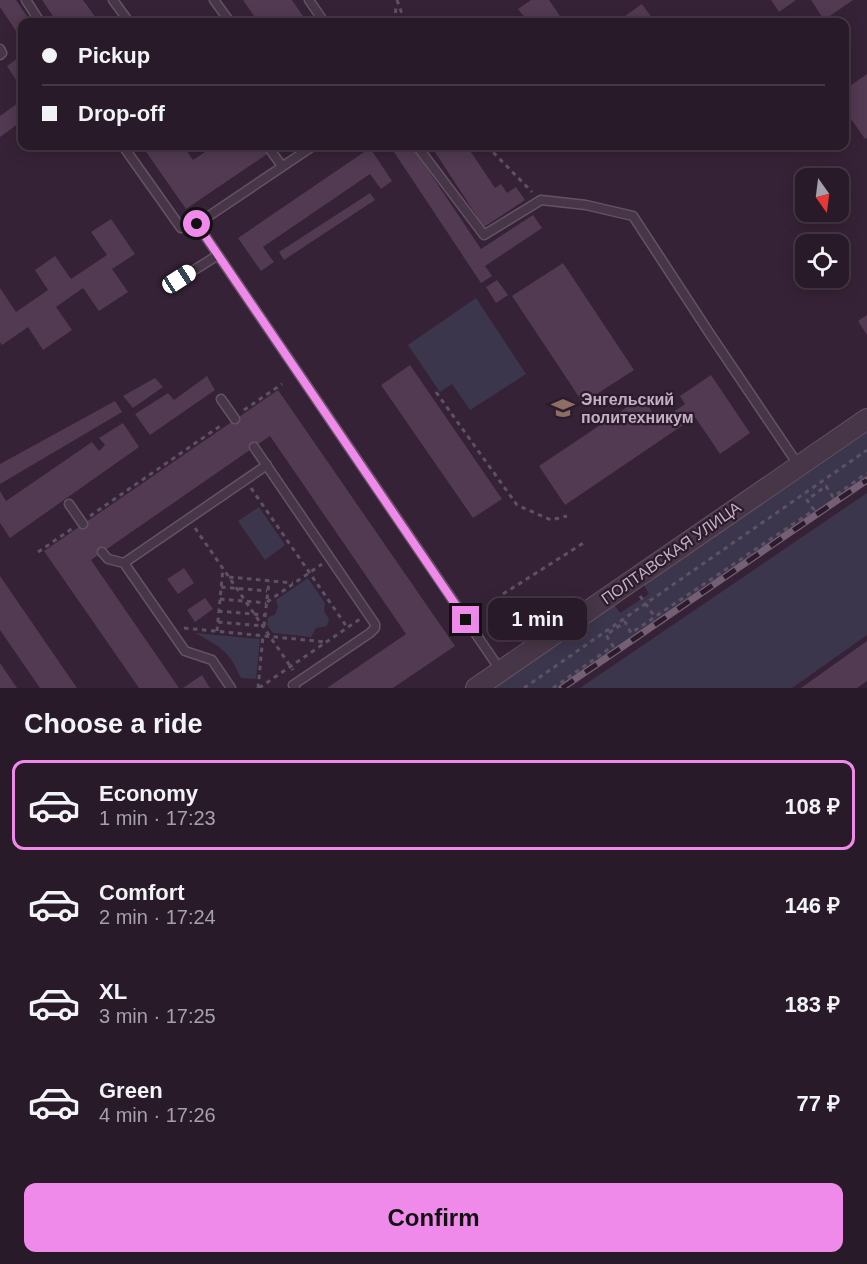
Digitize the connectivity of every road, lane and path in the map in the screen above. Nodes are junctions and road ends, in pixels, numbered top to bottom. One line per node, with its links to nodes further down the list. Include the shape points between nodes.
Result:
1 (26, 0): 6 (lane)
2 (113, 0): 7 (lane)
3 (214, 0): 8 (lane)
4 (309, 0): 9 (lane)
5 (397, 0): 10 (path); 11 (path)
6 (37, 18)
7 (126, 18)
8 (227, 18)
9 (321, 18)
10 (395, 18)
11 (404, 18)
12 (0, 49): 13 (lane)
13 (0, 55)
14 (126, 150): 21 (lane, via 181,228)
15 (307, 150): 19 (lane)
16 (420, 150): 20 (lane, via 484,235)
17 (491, 150): 20 (path)
18 (271, 151): 19 (lane)
19 (282, 166): 21 (lane)
20 (541, 200): 32 (lane, via 633,216)
21 (197, 224): 22 (lane)
22 (218, 255): 23 (lane); 71 (lane)
23 (175, 282)
24 (282, 384): 27 (path)
25 (436, 392): 36 (path, via 517,504 552,520)
26 (221, 399): 27 (lane)
27 (234, 418): 38 (path)
28 (867, 419): 32 (street, ПОЛТАВСКАЯ УЛИЦА)
29 (254, 447): 31 (lane)
30 (867, 450): 56 (path)
31 (267, 465): 34 (lane); 42 (lane)
32 (799, 466): 71 (street, ПОЛТАВСКАЯ УЛИЦА)
33 (867, 473): 61 (path, via 833,497 826,486 807,500 814,510)
34 (245, 480): 37 (lane); 45 (path)
35 (69, 504): 38 (lane)
36 (567, 516)
37 (189, 519): 43 (lane); 44 (path)
38 (82, 523): 40 (path)
39 (585, 542): 52 (path)
40 (38, 552)
41 (102, 552): 43 (lane, via 108,559)
42 (331, 558): 45 (path); 58 (lane)
43 (124, 563): 63 (lane)
44 (223, 568): 46 (path); 49 (path)
45 (310, 573): 48 (path); 65 (path)
46 (229, 577): 47 (path); 50 (path)
47 (269, 581): 48 (path); 51 (path)
48 (294, 583): 55 (path)
49 (221, 587): 50 (path); 53 (path)
50 (237, 588): 51 (path); 54 (path)
51 (268, 591): 55 (path)
52 (502, 594)
53 (220, 599): 54 (path); 57 (path)
54 (246, 601): 55 (path); 59 (path)
55 (267, 603): 60 (path)
56 (646, 604): 61 (path); 76 (path)
57 (219, 611): 59 (path); 62 (path)
58 (368, 612): 65 (path); 72 (lane, via 375,628)
59 (255, 614): 60 (path); 64 (path)
60 (265, 615): 64 (path)
61 (655, 617): 77 (path, via 631,633 625,622 606,635 613,646)
62 (218, 622): 64 (path); 66 (path)
63 (168, 627): 66 (path); 73 (lane, via 185,651 212,660)
64 (263, 627): 68 (path)
65 (347, 627): 69 (path)
66 (217, 632): 67 (path)
67 (263, 636): 68 (path); 74 (path)
68 (270, 637): 69 (path); 70 (path)
69 (326, 642): 70 (path)
70 (291, 666): 72 (path); 74 (path)
71 (501, 671): 75 (street, ПОЛТАВСКАЯ УЛИЦА)
72 (295, 686)
73 (231, 688)
74 (258, 688)
75 (476, 688)
76 (524, 688)
77 (553, 688)

